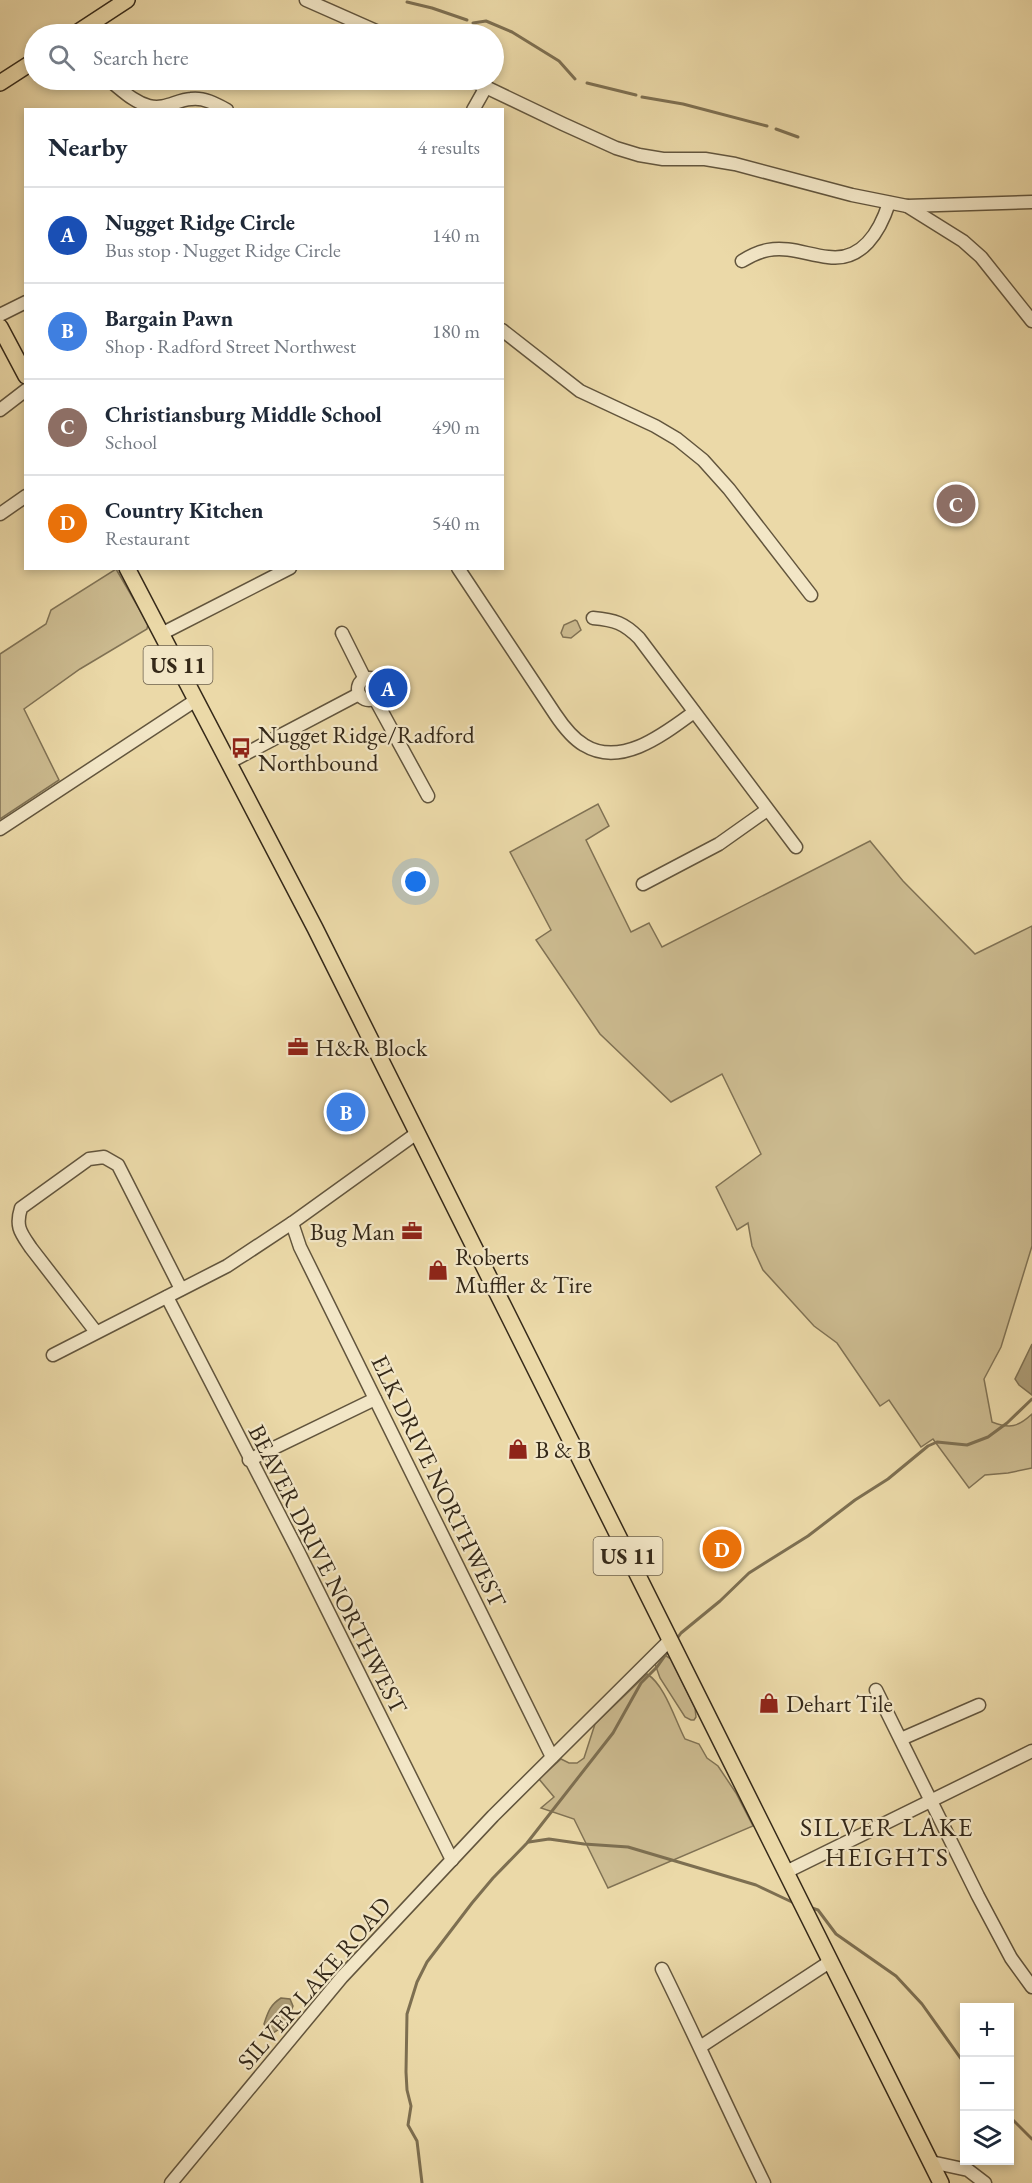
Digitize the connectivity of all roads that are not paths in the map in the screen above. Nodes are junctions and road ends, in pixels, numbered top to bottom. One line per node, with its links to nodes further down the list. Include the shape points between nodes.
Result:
1 (127, 0): 3 (main road)
2 (306, 0): 4 (street)
3 (90, 24)
4 (360, 24)
5 (24, 67): 6 (main road)
6 (0, 83)
7 (122, 90): 10 (street, via 149,106 166,107 191,98)
8 (484, 90): 11 (street)
9 (492, 90): 13 (street, via 584,134 639,155 735,164)
10 (223, 108)
11 (474, 108)
12 (1032, 202): 14 (street)
13 (889, 203): 14 (street); 15 (street, via 870,242 851,254 838,258 768,250)
14 (906, 206): 18 (street, via 963,241 981,257)
15 (742, 261)
16 (24, 303): 17 (street)
17 (0, 315)
18 (1032, 321)
19 (0, 327): 21 (main road)
20 (504, 332): 29 (street, via 579,391 655,426 703,460)
21 (24, 372)
22 (24, 392): 23 (street)
23 (0, 410)
24 (24, 497): 25 (street)
25 (0, 514)
26 (128, 570): 32 (main road, US 11)
27 (286, 570): 32 (street)
28 (459, 570): 37 (street, via 555,714 583,745 599,752 630,750 673,728)
29 (811, 595)
30 (593, 618): 37 (street, via 627,626)
31 (342, 633): 33 (street)
32 (162, 634): 36 (main road, US 11)
33 (365, 679): 34 (street, via 358,687); 35 (street, via 380,686)
34 (359, 694): 35 (street, via 365,700); 38 (street)
35 (375, 699): 39 (street)
36 (196, 700): 38 (main road, US 11); 41 (street)
37 (694, 712): 40 (street)
38 (230, 762): 44 (main road, US 11)
39 (428, 796)
40 (767, 810): 42 (street); 43 (street, via 719,843)
41 (0, 829)
42 (796, 848)
43 (643, 884)
44 (417, 1133): 45 (street); 52 (main road, US 11)
45 (292, 1223): 46 (street, via 227,1266); 50 (street, ELK DRIVE NORTHWEST, via 300,1247)
46 (181, 1288): 47 (street); 48 (street, via 118,1165 104,1157 89,1159 21,1208 17,1221 21,1234)
47 (167, 1297): 48 (street); 51 (street, BEAVER DRIVE NORTHWEST)
48 (96, 1332): 49 (street)
49 (53, 1355)
50 (375, 1399): 51 (street); 57 (street, ELK DRIVE NORTHWEST)
51 (249, 1460): 59 (street, BEAVER DRIVE NORTHWEST)
52 (670, 1640): 57 (street, SILVER LAKE ROAD); 60 (main road, US 11)
53 (876, 1690): 55 (street)
54 (980, 1705): 55 (street)
55 (901, 1739): 58 (street)
56 (1032, 1750): 58 (street)
57 (552, 1757): 59 (street, SILVER LAKE ROAD)
58 (932, 1802): 60 (street); 63 (street, via 1011,1958)
59 (452, 1860): 66 (street, SILVER LAKE ROAD, via 342,1977)
60 (786, 1872): 61 (main road, US 11)
61 (831, 1962): 64 (street); 65 (main road, US 11)
62 (662, 1969): 64 (street)
63 (1032, 1987)
64 (700, 2047): 67 (street)
65 (931, 2162): 68 (main road, US 11); 69 (street, via 968,2170)
66 (171, 2183)
67 (764, 2183)
68 (941, 2183)
69 (985, 2183)

